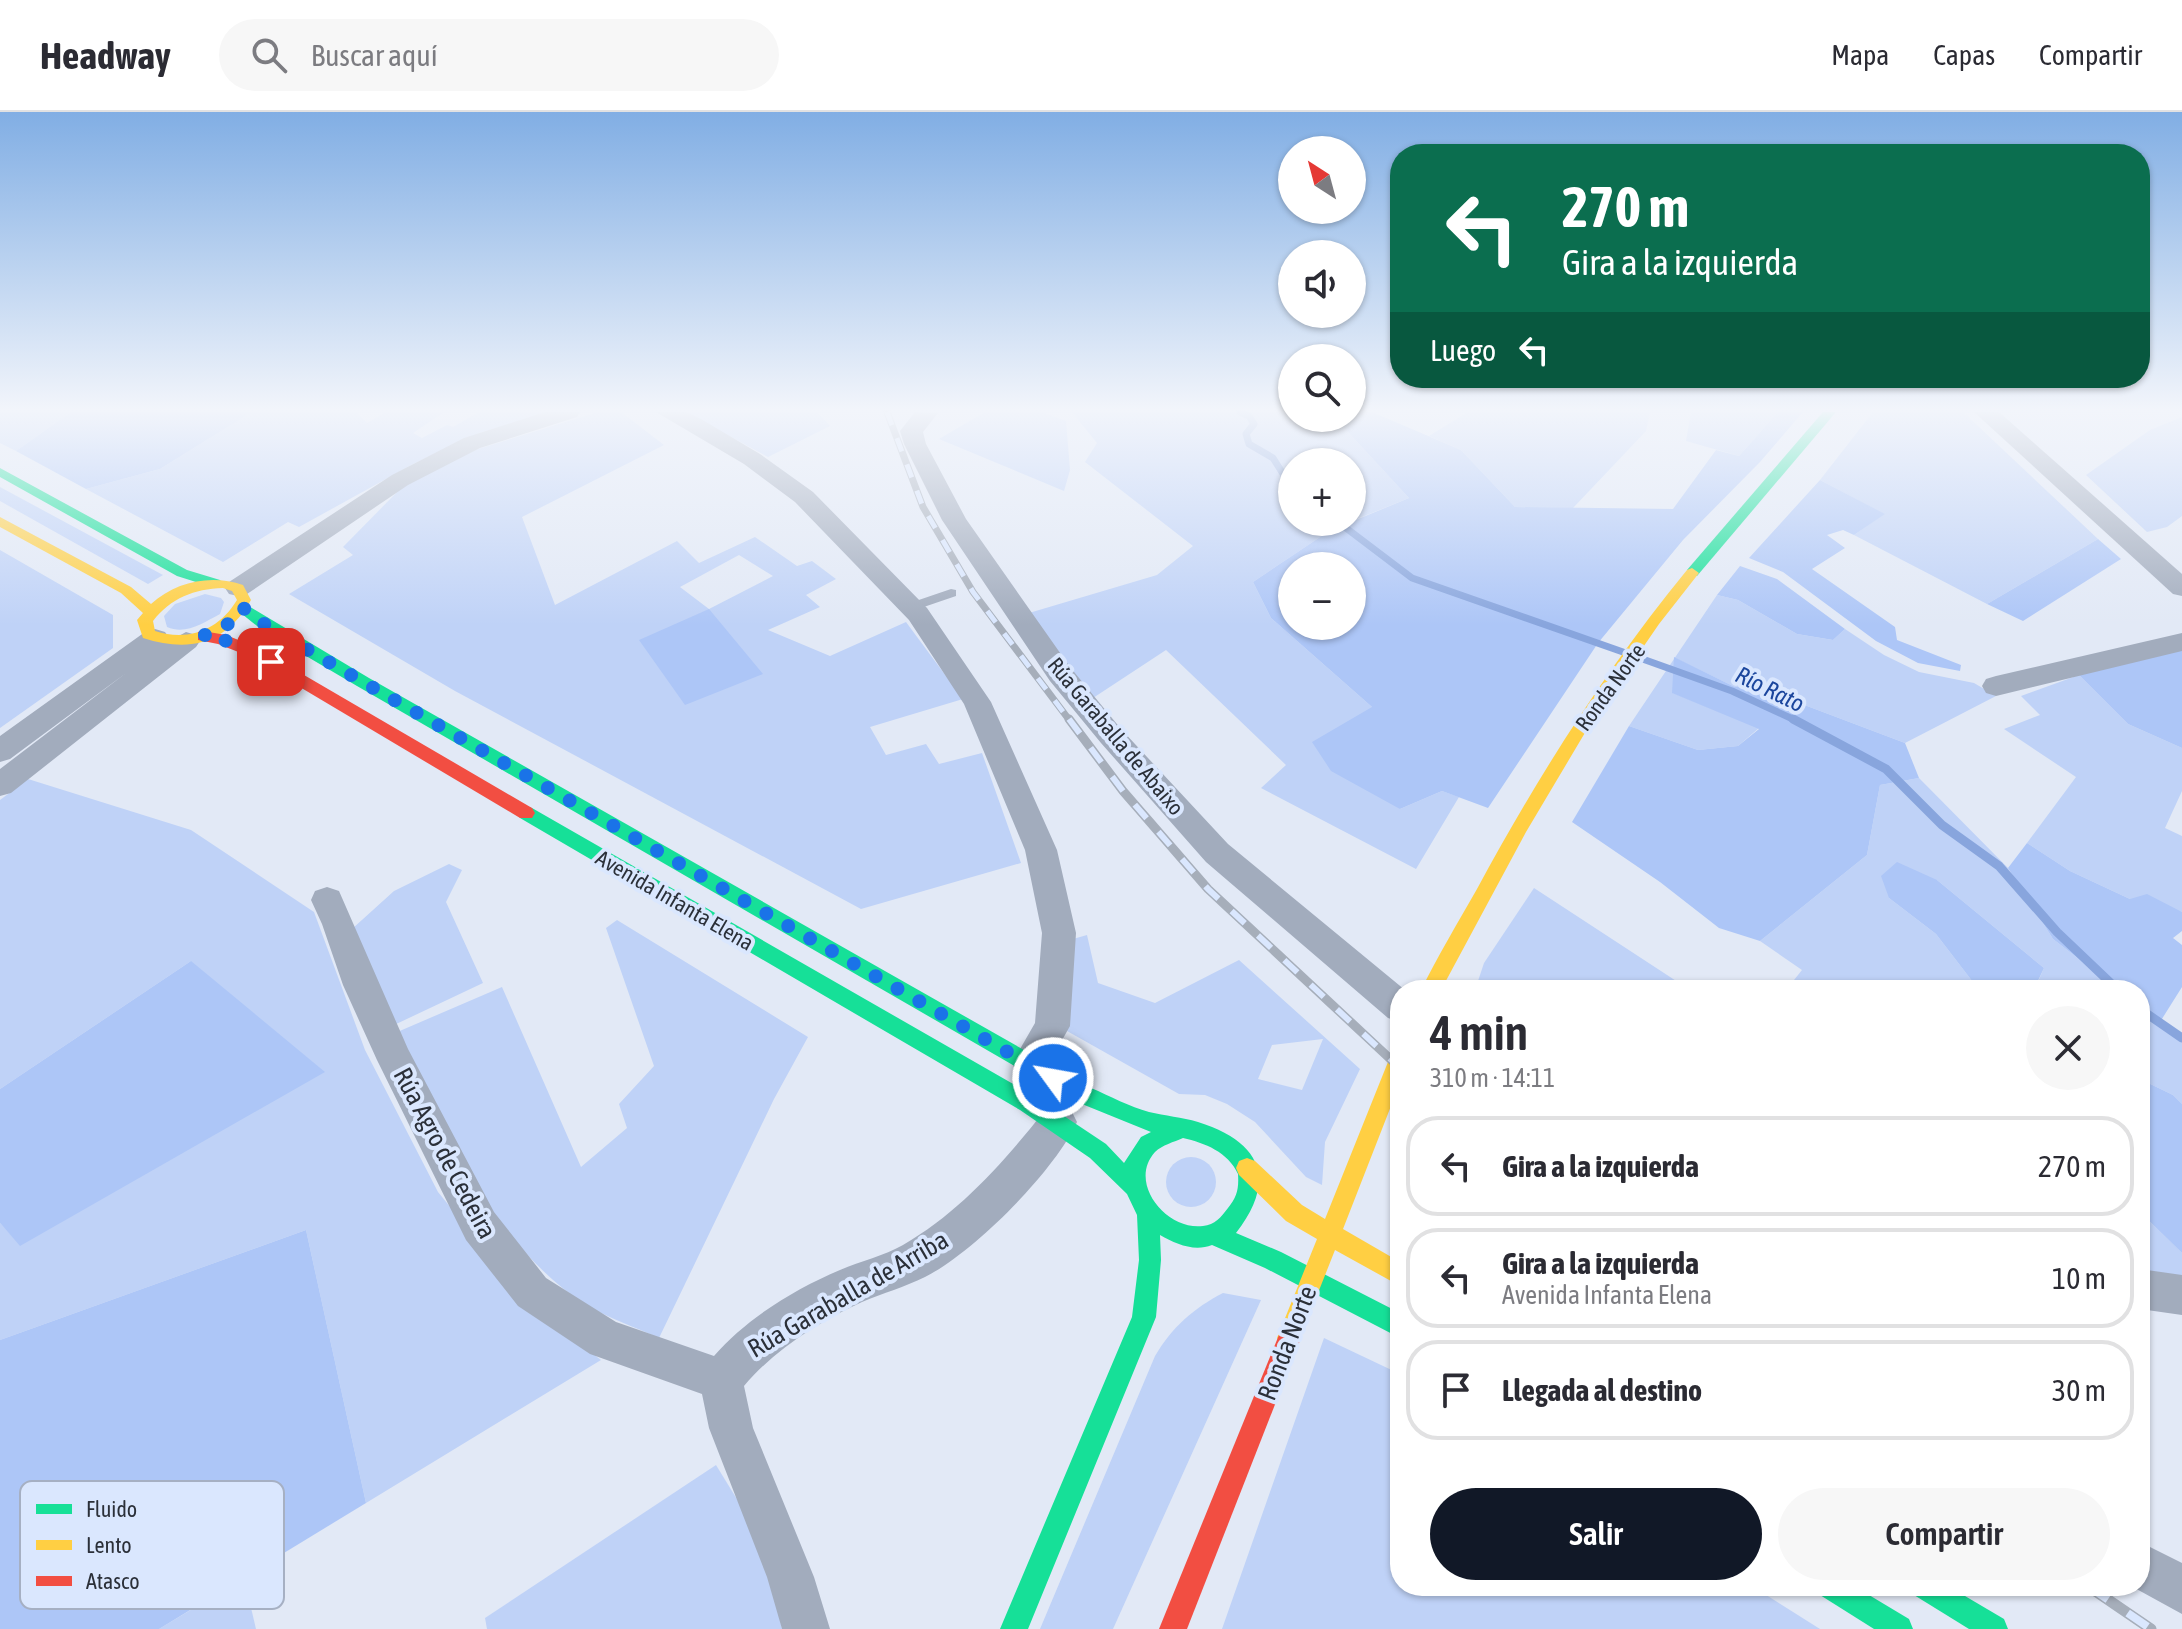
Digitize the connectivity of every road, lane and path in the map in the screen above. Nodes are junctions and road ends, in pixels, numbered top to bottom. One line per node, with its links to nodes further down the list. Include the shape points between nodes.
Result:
1 (19, 483): 9 (main road, Avenida Infanta Elena, via 182,573)
2 (396, 483): 9 (street)
3 (785, 483): 11 (street)
4 (935, 483): 20 (street, Rúa Garaballa de Abaixo, via 954,520 1060,674 1111,736 1217,853)
5 (1769, 483): 19 (main road, Ronda Norte, via 1681,586 1591,708)
6 (2064, 483): 8 (street)
7 (0, 521): 12 (main road, via 126,590)
8 (2182, 588)
9 (232, 593): 12 (main road, via 171,594); 13 (main road, via 228,624); 21 (main road, Avenida Infanta Elena, via 267,626)
10 (951, 593): 11 (lane)
11 (912, 607): 21 (street, via 977,702 1041,850 1059,933 1052,1026)
12 (152, 625): 13 (main road, Avenida Infanta Elena); 16 (street)
13 (194, 638): 17 (street); 23 (main road, Avenida Infanta Elena, via 221,639 251,651)
14 (2182, 642): 15 (street)
15 (1996, 686)
16 (0, 751)
17 (0, 785)
18 (327, 900): 36 (street, Rúa Agro de Cedeira, via 395,1060 480,1226 532,1292 605,1339)
19 (1436, 980)
20 (1389, 998)
21 (1030, 1063): 24 (main road, Avenida Infanta Elena, via 1107,1107)
22 (1390, 1082): 43 (main road, Ronda Norte)
23 (1058, 1122): 26 (main road, Avenida Infanta Elena, via 1109,1160); 36 (street, Rúa Garaballa de Arriba, via 986,1205 950,1235 917,1259 856,1284 778,1329 738,1358)
24 (1182, 1128): 25 (main road, via 1219,1136); 26 (main road, via 1149,1143 1138,1158)
25 (1247, 1168): 28 (main road, via 1246,1200 1239,1215); 30 (main road, via 1294,1213)
26 (1133, 1186): 27 (main road)
27 (1148, 1216): 28 (main road, via 1174,1232); 34 (main road)
28 (1206, 1236): 29 (main road); 35 (main road, via 1273,1260)
29 (1189, 1255)
30 (1390, 1269)
31 (1169, 1282): 34 (main road)
32 (2150, 1290): 33 (street)
33 (2182, 1295)
34 (1144, 1317): 42 (main road)
35 (1390, 1321)
36 (722, 1380): 41 (street, via 730,1426 779,1540)
37 (2150, 1571): 38 (street)
38 (2182, 1590)
39 (1845, 1596): 44 (main road)
40 (1940, 1596): 45 (main road)
41 (806, 1629)
42 (1014, 1629)
43 (1173, 1629)
44 (1899, 1629)
45 (1994, 1629)

